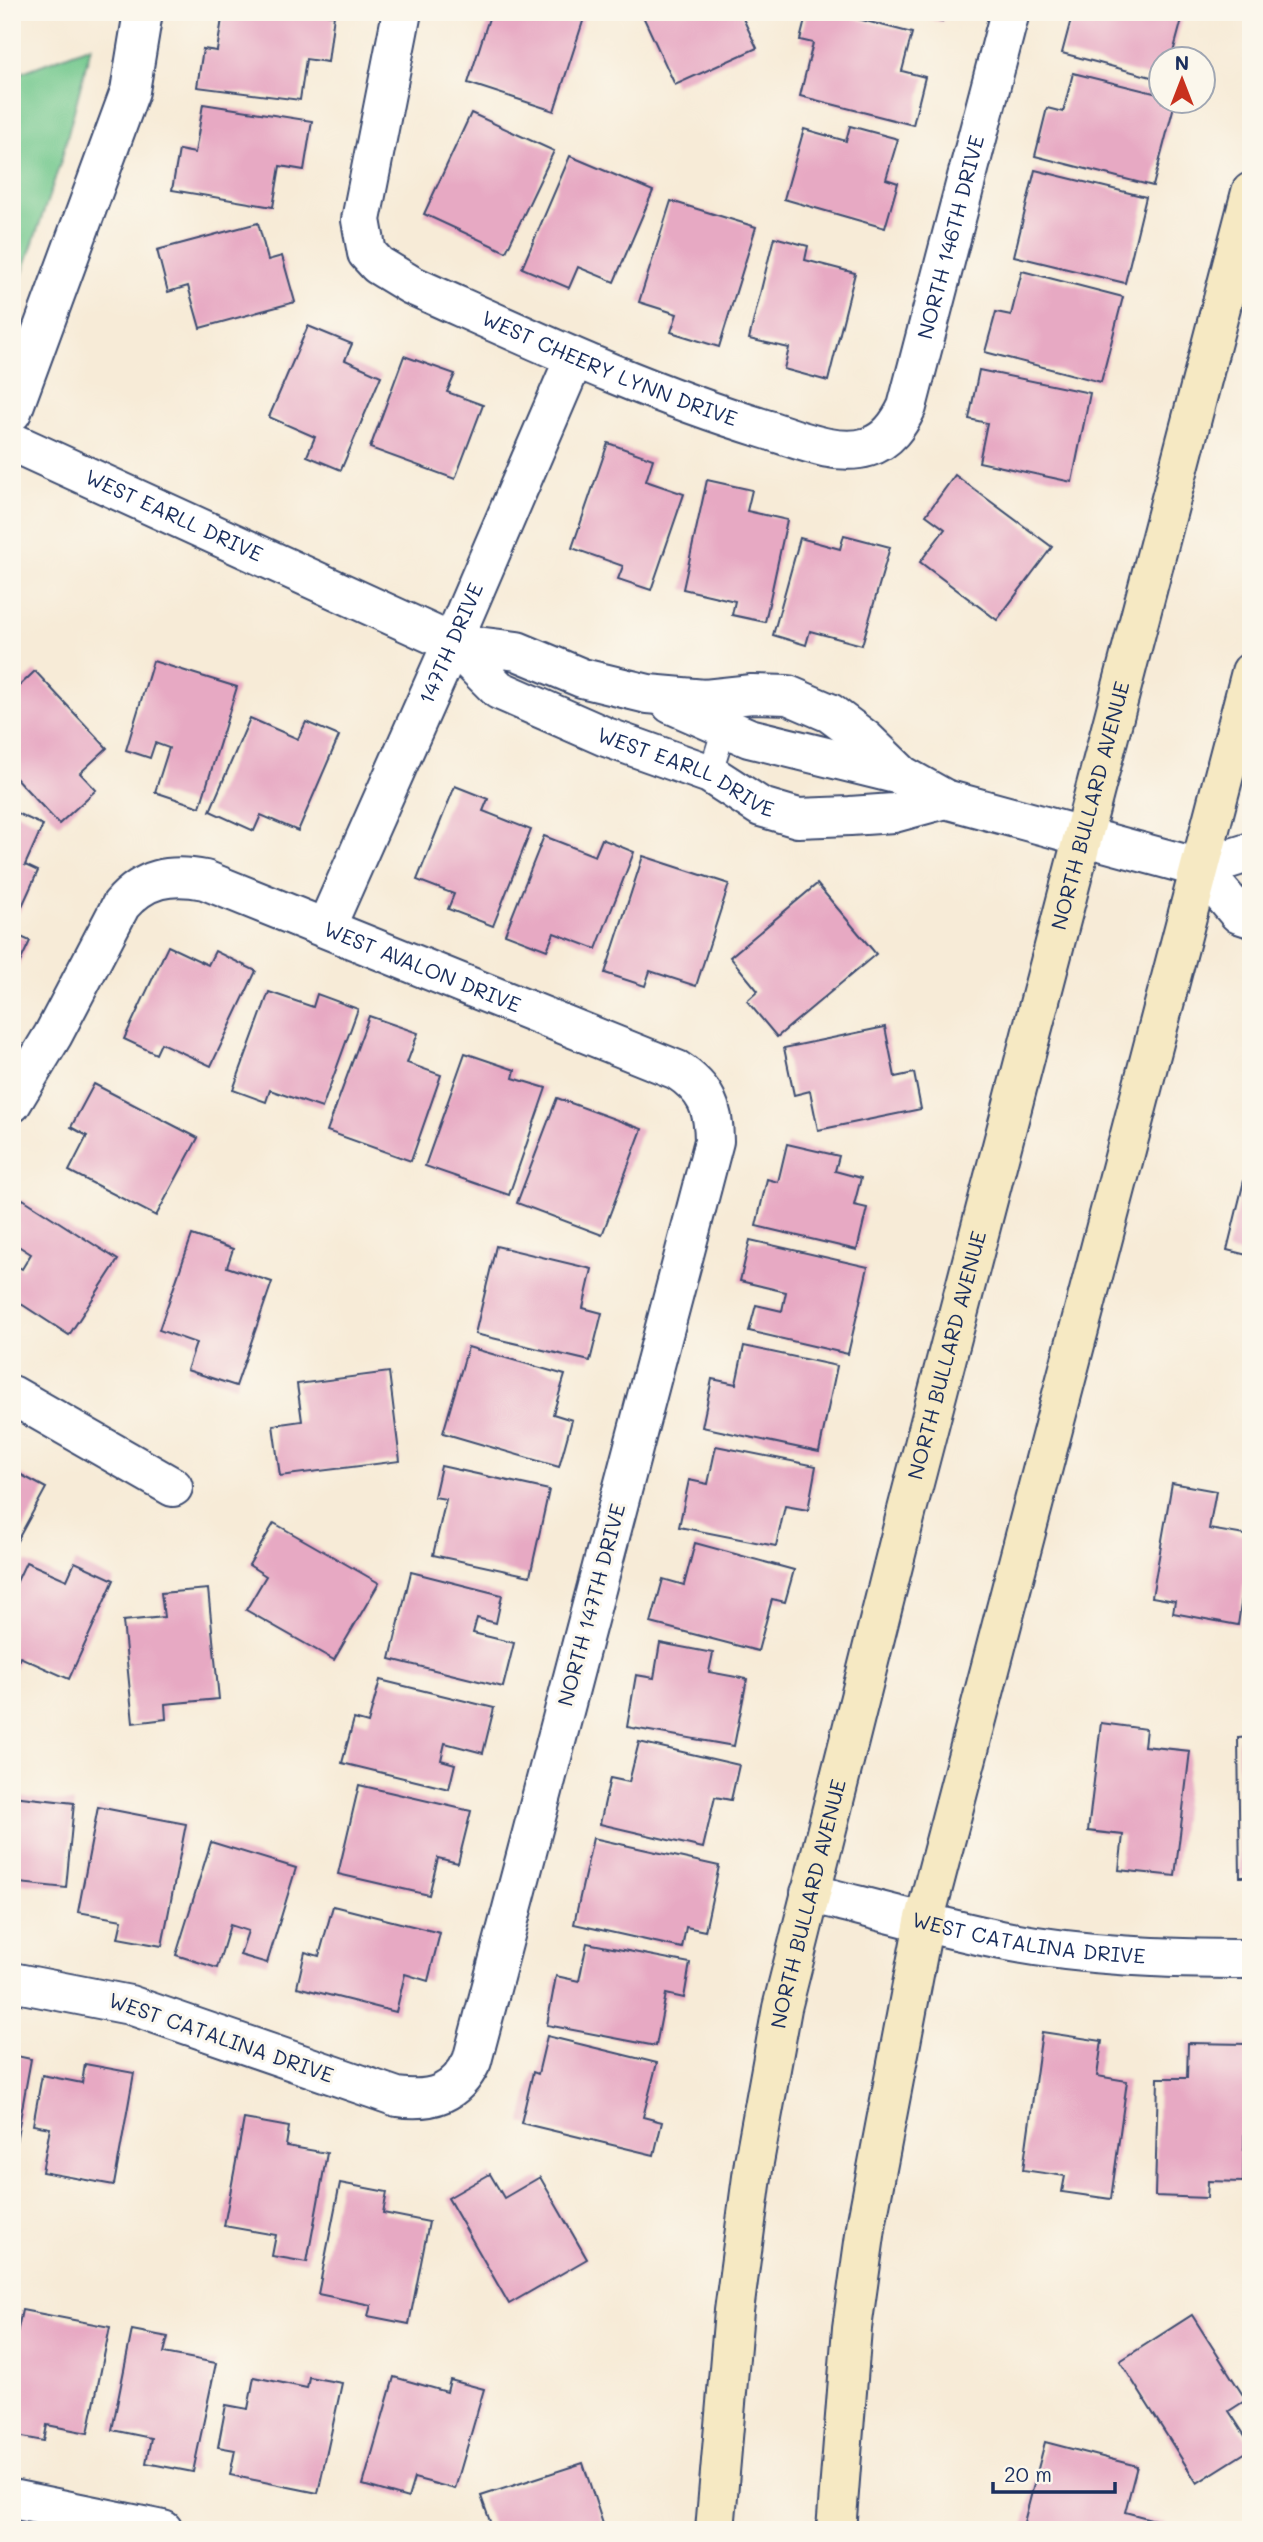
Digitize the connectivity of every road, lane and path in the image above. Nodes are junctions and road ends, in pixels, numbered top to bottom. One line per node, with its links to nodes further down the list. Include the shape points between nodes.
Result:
1 (143, 12): 6 (street, via 130,91)
2 (402, 12): 5 (street, WEST CHEERY LYNN DRIVE, via 363,200 367,253 391,275)
3 (1010, 12): 8 (street, NORTH 146TH DRIVE, via 907,407 892,432)
4 (1251, 192): 15 (main road, NORTH BULLARD AVENUE)
5 (574, 359): 8 (street, WEST CHEERY LYNN DRIVE, via 687,404 805,441 838,448); 9 (street, 147TH DRIVE)
6 (12, 412)
7 (12, 442): 9 (street, WEST EARLL DRIVE)
8 (867, 447)
9 (452, 643): 11 (street, WEST EARLL DRIVE, via 517,651 582,678 648,694 705,699); 12 (street, WEST EARLL DRIVE, via 499,690 606,737); 19 (street, 147TH DRIVE)
10 (1251, 672): 17 (main road)
11 (730, 711): 12 (lane); 13 (street, WEST EARLL DRIVE, via 749,738); 13 (street, WEST EARLL DRIVE, via 788,695 830,713)
12 (710, 774): 14 (street, WEST EARLL DRIVE, via 761,807 798,818 894,813)
13 (902, 775): 14 (street, WEST EARLL DRIVE)
14 (945, 799): 15 (street, WEST EARLL DRIVE)
15 (1083, 836): 17 (street, WEST EARLL DRIVE); 24 (main road, NORTH BULLARD AVENUE)
16 (1251, 852): 17 (street)
17 (1200, 868): 18 (street, via 1239,914); 25 (main road)
18 (1251, 918)
19 (326, 927): 20 (street, WEST AVALON DRIVE, via 659,1062); 21 (street, WEST AVALON DRIVE, via 205,880 166,877 134,890 109,924)
20 (703, 1090): 28 (street, NORTH 147TH DRIVE, via 713,1116 714,1142 472,2062 455,2087)
21 (12, 1103)
22 (12, 1395): 23 (street)
23 (173, 1487)
24 (810, 1893): 25 (street, WEST CATALINA DRIVE); 31 (main road, NORTH BULLARD AVENUE, via 782,2008 754,2161 734,2311)
25 (924, 1922): 26 (street, WEST CATALINA DRIVE, via 1001,1940 1131,1957); 32 (main road, via 867,2221 849,2356)
26 (1251, 1959)
27 (12, 1982): 28 (street, WEST CATALINA DRIVE, via 130,2005 380,2092)
28 (427, 2099)
29 (29, 2511): 30 (street)
30 (163, 2530)
31 (715, 2530)
32 (836, 2530)

